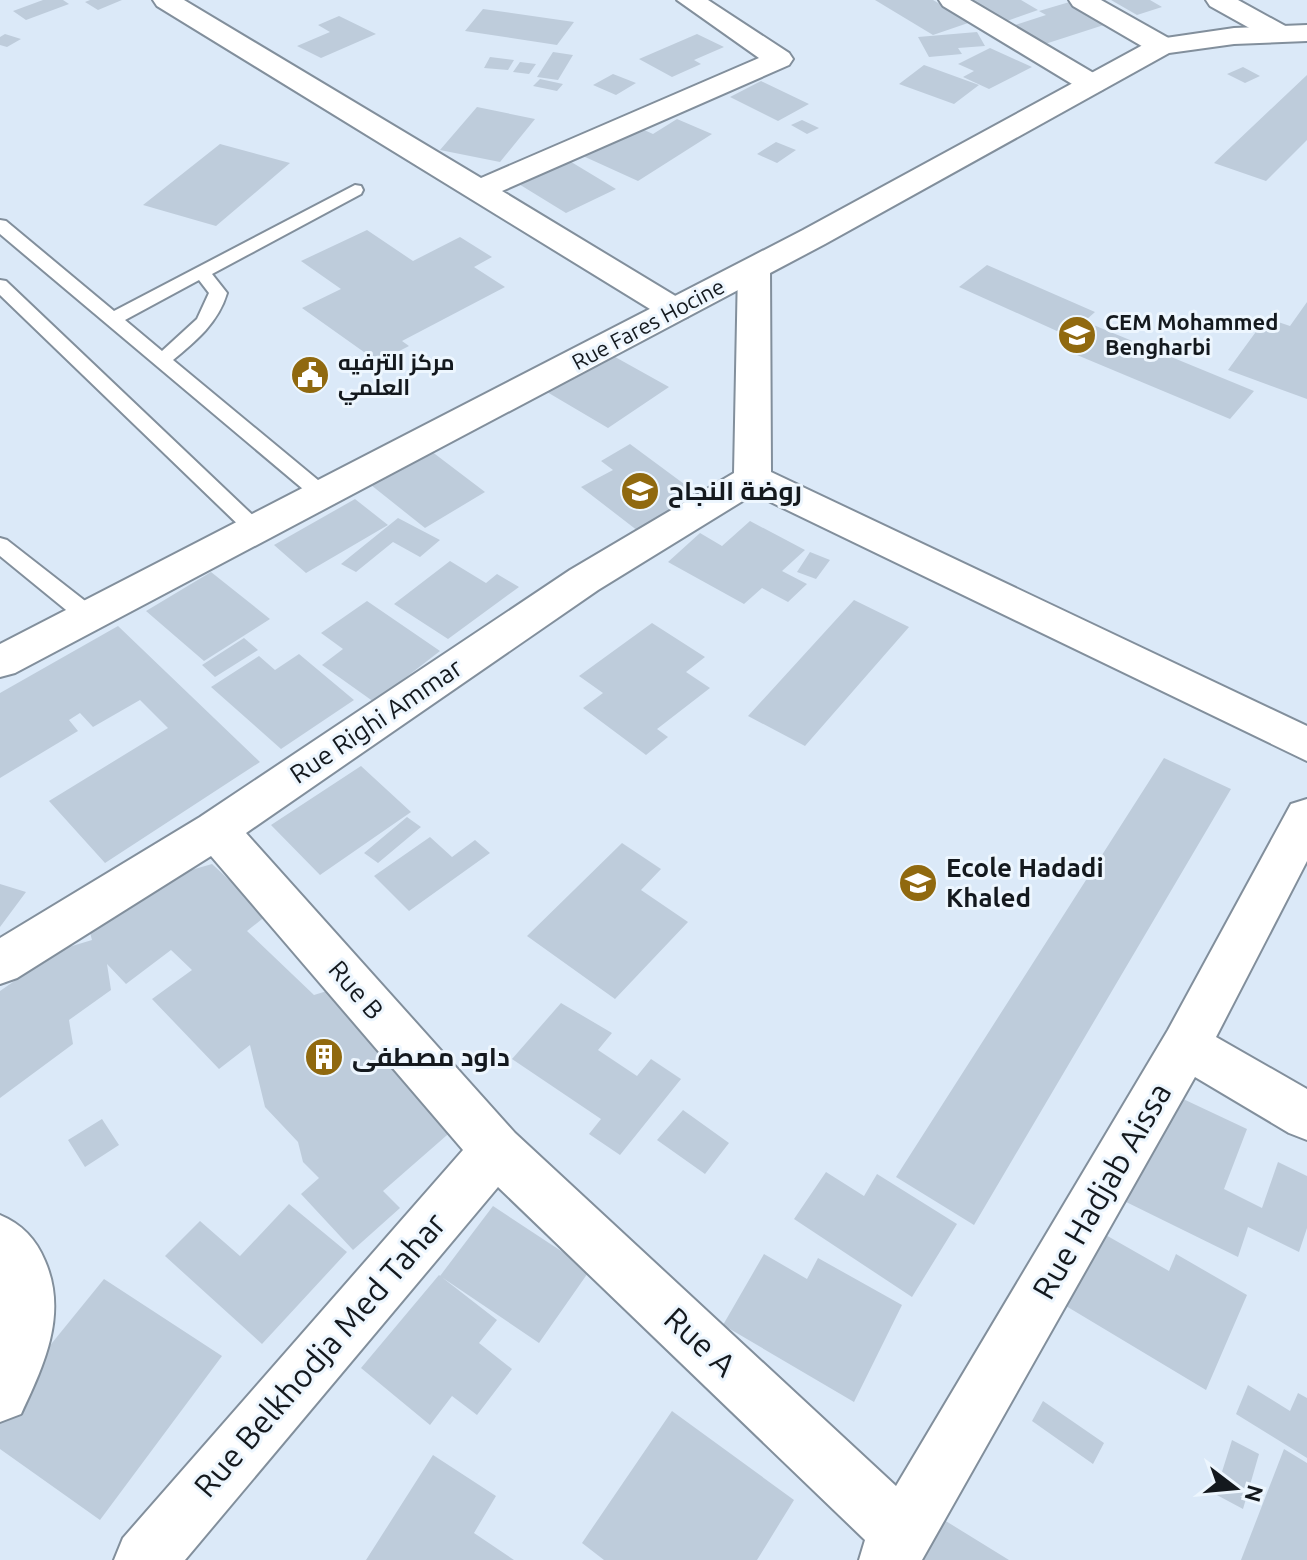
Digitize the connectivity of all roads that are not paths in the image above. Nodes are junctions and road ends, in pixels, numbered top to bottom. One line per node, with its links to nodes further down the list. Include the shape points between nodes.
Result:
1 (166, 0): 10 (street)
2 (690, 0): 10 (street, via 779,59)
3 (952, 0): 8 (street)
4 (1082, 0): 7 (street)
5 (1219, 0): 6 (street)
6 (1294, 34): 7 (street, Rue Fares Hocine)
7 (1162, 46): 8 (street, Rue Fares Hocine)
8 (1092, 84): 12 (street, Rue Fares Hocine)
9 (355, 190): 13 (lane)
10 (479, 190): 15 (street)
11 (0, 225): 16 (lane)
12 (754, 269): 15 (street, Rue Fares Hocine); 18 (street)
13 (201, 272): 16 (lane); 17 (lane, via 218,293 216,305)
14 (0, 285): 20 (lane)
15 (675, 310): 19 (street, Rue Fares Hocine)
16 (113, 319): 17 (lane)
17 (162, 360): 19 (lane)
18 (752, 478): 24 (street); 26 (street, Rue Righi Ammar, via 584,580)
19 (323, 495): 20 (street, Rue Fares Hocine)
20 (256, 530): 22 (street, Rue Fares Hocine)
21 (0, 545): 22 (lane)
22 (90, 617): 23 (street, Rue Fares Hocine)
23 (0, 662)
24 (1307, 745)
25 (1307, 817): 28 (street, Rue Hadjab Aissa)
26 (216, 830): 27 (street, Rue Righi Ammar); 30 (street, Rue B)
27 (0, 963)
28 (1186, 1046): 29 (street); 33 (street, Rue Hadjab Aissa)
29 (1307, 1116)
30 (496, 1150): 33 (street, Rue A); 34 (street, Rue Belkhodja Med Tahar)
31 (0, 1241): 32 (street, via 22,1273 27,1310 19,1354)
32 (0, 1393)
33 (895, 1547)
34 (145, 1560)

